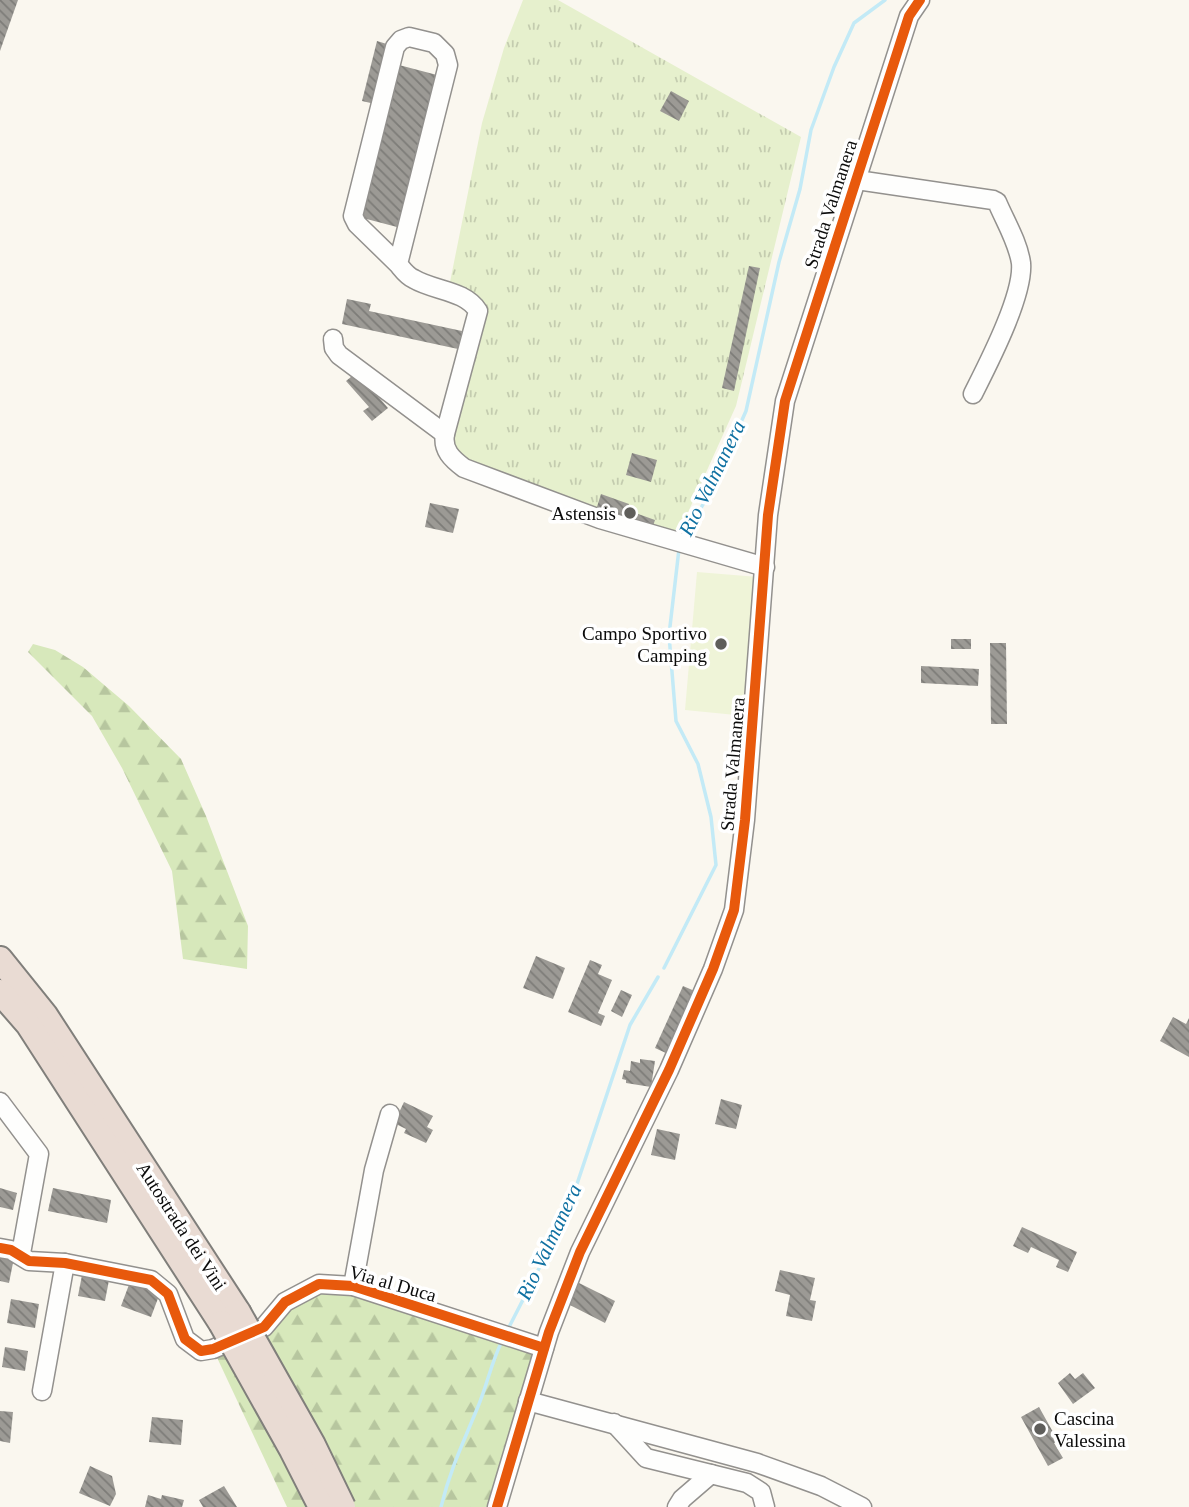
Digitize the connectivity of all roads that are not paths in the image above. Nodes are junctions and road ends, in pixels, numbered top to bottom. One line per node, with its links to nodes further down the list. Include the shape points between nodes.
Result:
1 (920, 0): 2 (street, Strada Valmanera, via 909,16)
2 (857, 180): 5 (street, via 997,202 1014,241 1020,272 1008,320); 7 (street, Strada Valmanera, via 785,401)
3 (398, 264): 3 (street, via 448,65 446,54 434,43 409,37 395,47 352,216); 6 (street, via 415,280 461,296 478,312)
4 (333, 339): 6 (street, via 339,355)
5 (973, 394)
6 (445, 434): 7 (street, via 449,455 464,468 600,519)
7 (765, 567): 17 (street, Strada Valmanera, via 734,910 669,1070 580,1252)
8 (0, 959): 16 (highway, Autostrada dei Vini, via 45,1015)
9 (0, 992): 16 (highway, Autostrada dei Vini, via 27,1024)
10 (0, 1102): 13 (street, via 39,1154)
11 (390, 1114): 15 (street, via 374,1170)
12 (0, 1248): 13 (street, Via al Duca)
13 (19, 1254): 14 (street, Via al Duca, via 29,1261)
14 (65, 1263): 15 (street, Via al Duca, via 151,1280 168,1294 185,1339 201,1351 264,1327 285,1302 319,1283); 18 (street)
15 (353, 1286): 17 (street, Via al Duca)
16 (229, 1318): 22 (highway, Autostrada dei Vini, bridge); 23 (highway, Autostrada dei Vini, bridge, via 313,1445)
17 (544, 1348): 19 (street, Strada Valmanera)
18 (42, 1391)
19 (528, 1401): 20 (street); 24 (street, Strada Valmanera)
20 (614, 1423): 21 (street, via 646,1458); 27 (street, via 757,1463 821,1486)
21 (711, 1474): 25 (street); 26 (street, via 756,1487)
22 (321, 1507)
23 (343, 1507)
24 (496, 1507)
25 (677, 1507)
26 (765, 1507)
27 (862, 1507)

